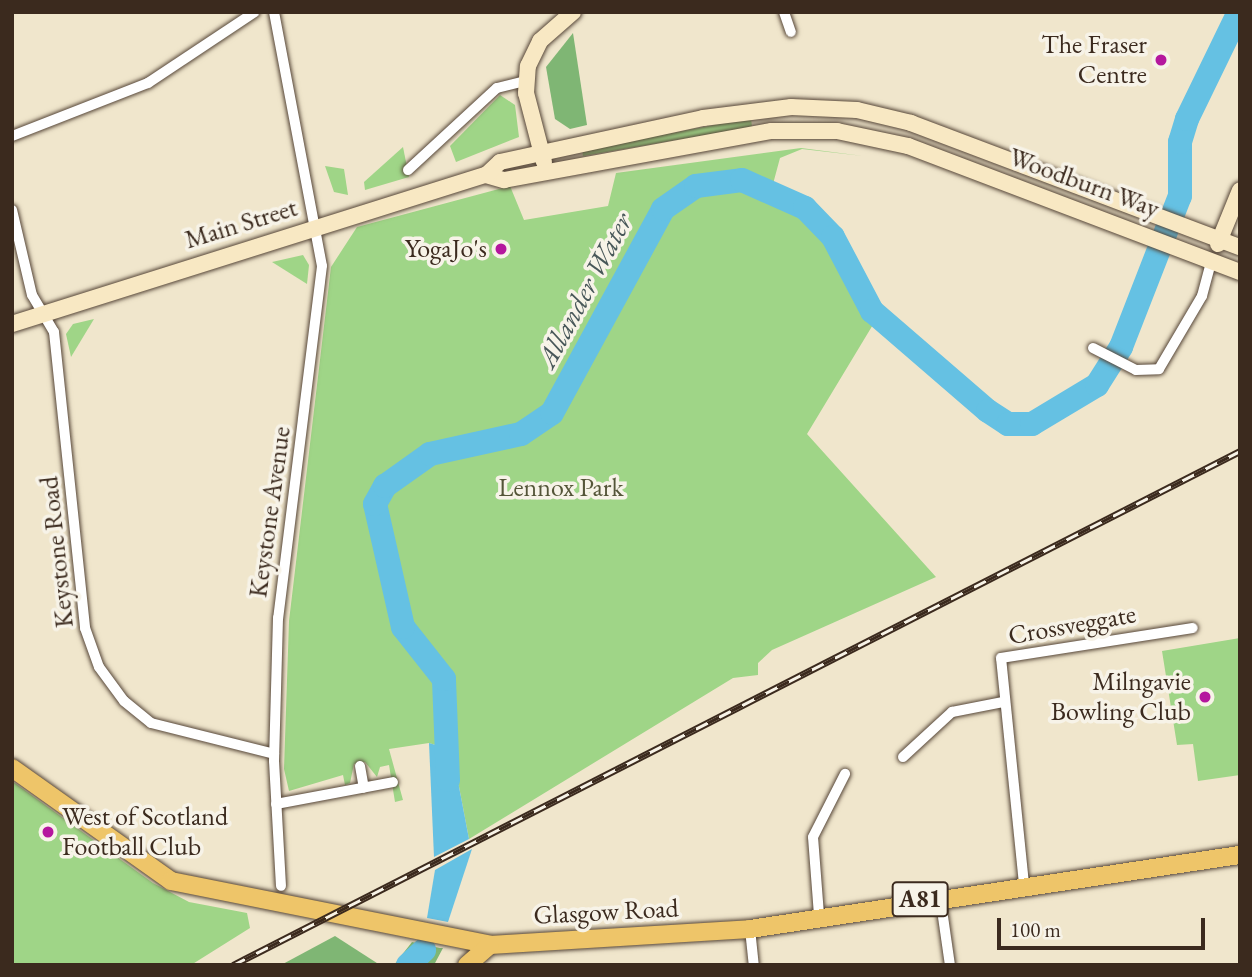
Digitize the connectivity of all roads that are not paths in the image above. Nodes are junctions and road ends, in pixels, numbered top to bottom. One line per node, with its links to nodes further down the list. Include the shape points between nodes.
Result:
1 (255, 12): 8 (street, via 148,83)
2 (274, 12): 16 (street, Keystone Avenue)
3 (573, 12): 6 (main road, via 531,52)
4 (783, 12): 5 (street)
5 (791, 32)
6 (525, 81): 10 (main road); 11 (street, via 497,88)
7 (911, 123): 10 (main road, Main Street, via 857,110 791,107); 17 (main road, Woodburn Way)
8 (12, 136)
9 (908, 146): 12 (main road, Main Street, via 837,131 772,131); 19 (main road, Woodburn Way)
10 (541, 152): 12 (main road); 13 (main road, Main Street, via 499,162)
11 (408, 170)
12 (546, 172): 13 (main road, Main Street, via 504,180)
13 (486, 175): 16 (main road, Main Street)
14 (1240, 190): 17 (main road)
15 (12, 211): 21 (street, Keystone Road, via 32,295)
16 (317, 226): 21 (main road, Main Street); 26 (street, Keystone Avenue, via 322,266 316,348 278,618)
17 (1221, 236): 18 (main road, Woodburn Way); 19 (main road)
18 (1240, 247)
19 (1212, 259): 20 (main road, Woodburn Way); 23 (street, via 1202,296 1175,349 1159,369 1136,370)
20 (1240, 272)
21 (44, 314): 22 (main road, Main Street); 26 (street, Keystone Road, via 54,332 85,628 99,667 124,701 151,723)
22 (12, 324)
23 (1093, 348)
24 (1193, 628): 25 (street, Crossveggate, via 1001,658)
25 (1003, 702): 27 (street, via 952,712); 35 (street, Crossveggate)
26 (274, 754): 33 (street, Keystone Avenue)
27 (903, 757)
28 (360, 766): 32 (street)
29 (12, 768): 40 (main road, Glasgow Road / A81, via 171,881)
30 (845, 774): 38 (street, via 813,837)
31 (393, 782): 32 (street)
32 (364, 788): 33 (street)
33 (275, 804): 36 (street, Keystone Avenue)
34 (1240, 855): 35 (main road, Glasgow Road / A81)
35 (1024, 884): 37 (main road, Glasgow Road / A81)
36 (281, 886)
37 (940, 897): 38 (main road, Glasgow Road / A81); 43 (street)
38 (819, 915): 39 (main road, Glasgow Road / A81)
39 (750, 929): 40 (main road, Glasgow Road / A81); 42 (street)
40 (490, 945): 41 (main road)
41 (467, 965)
42 (754, 965)
43 (950, 965)

